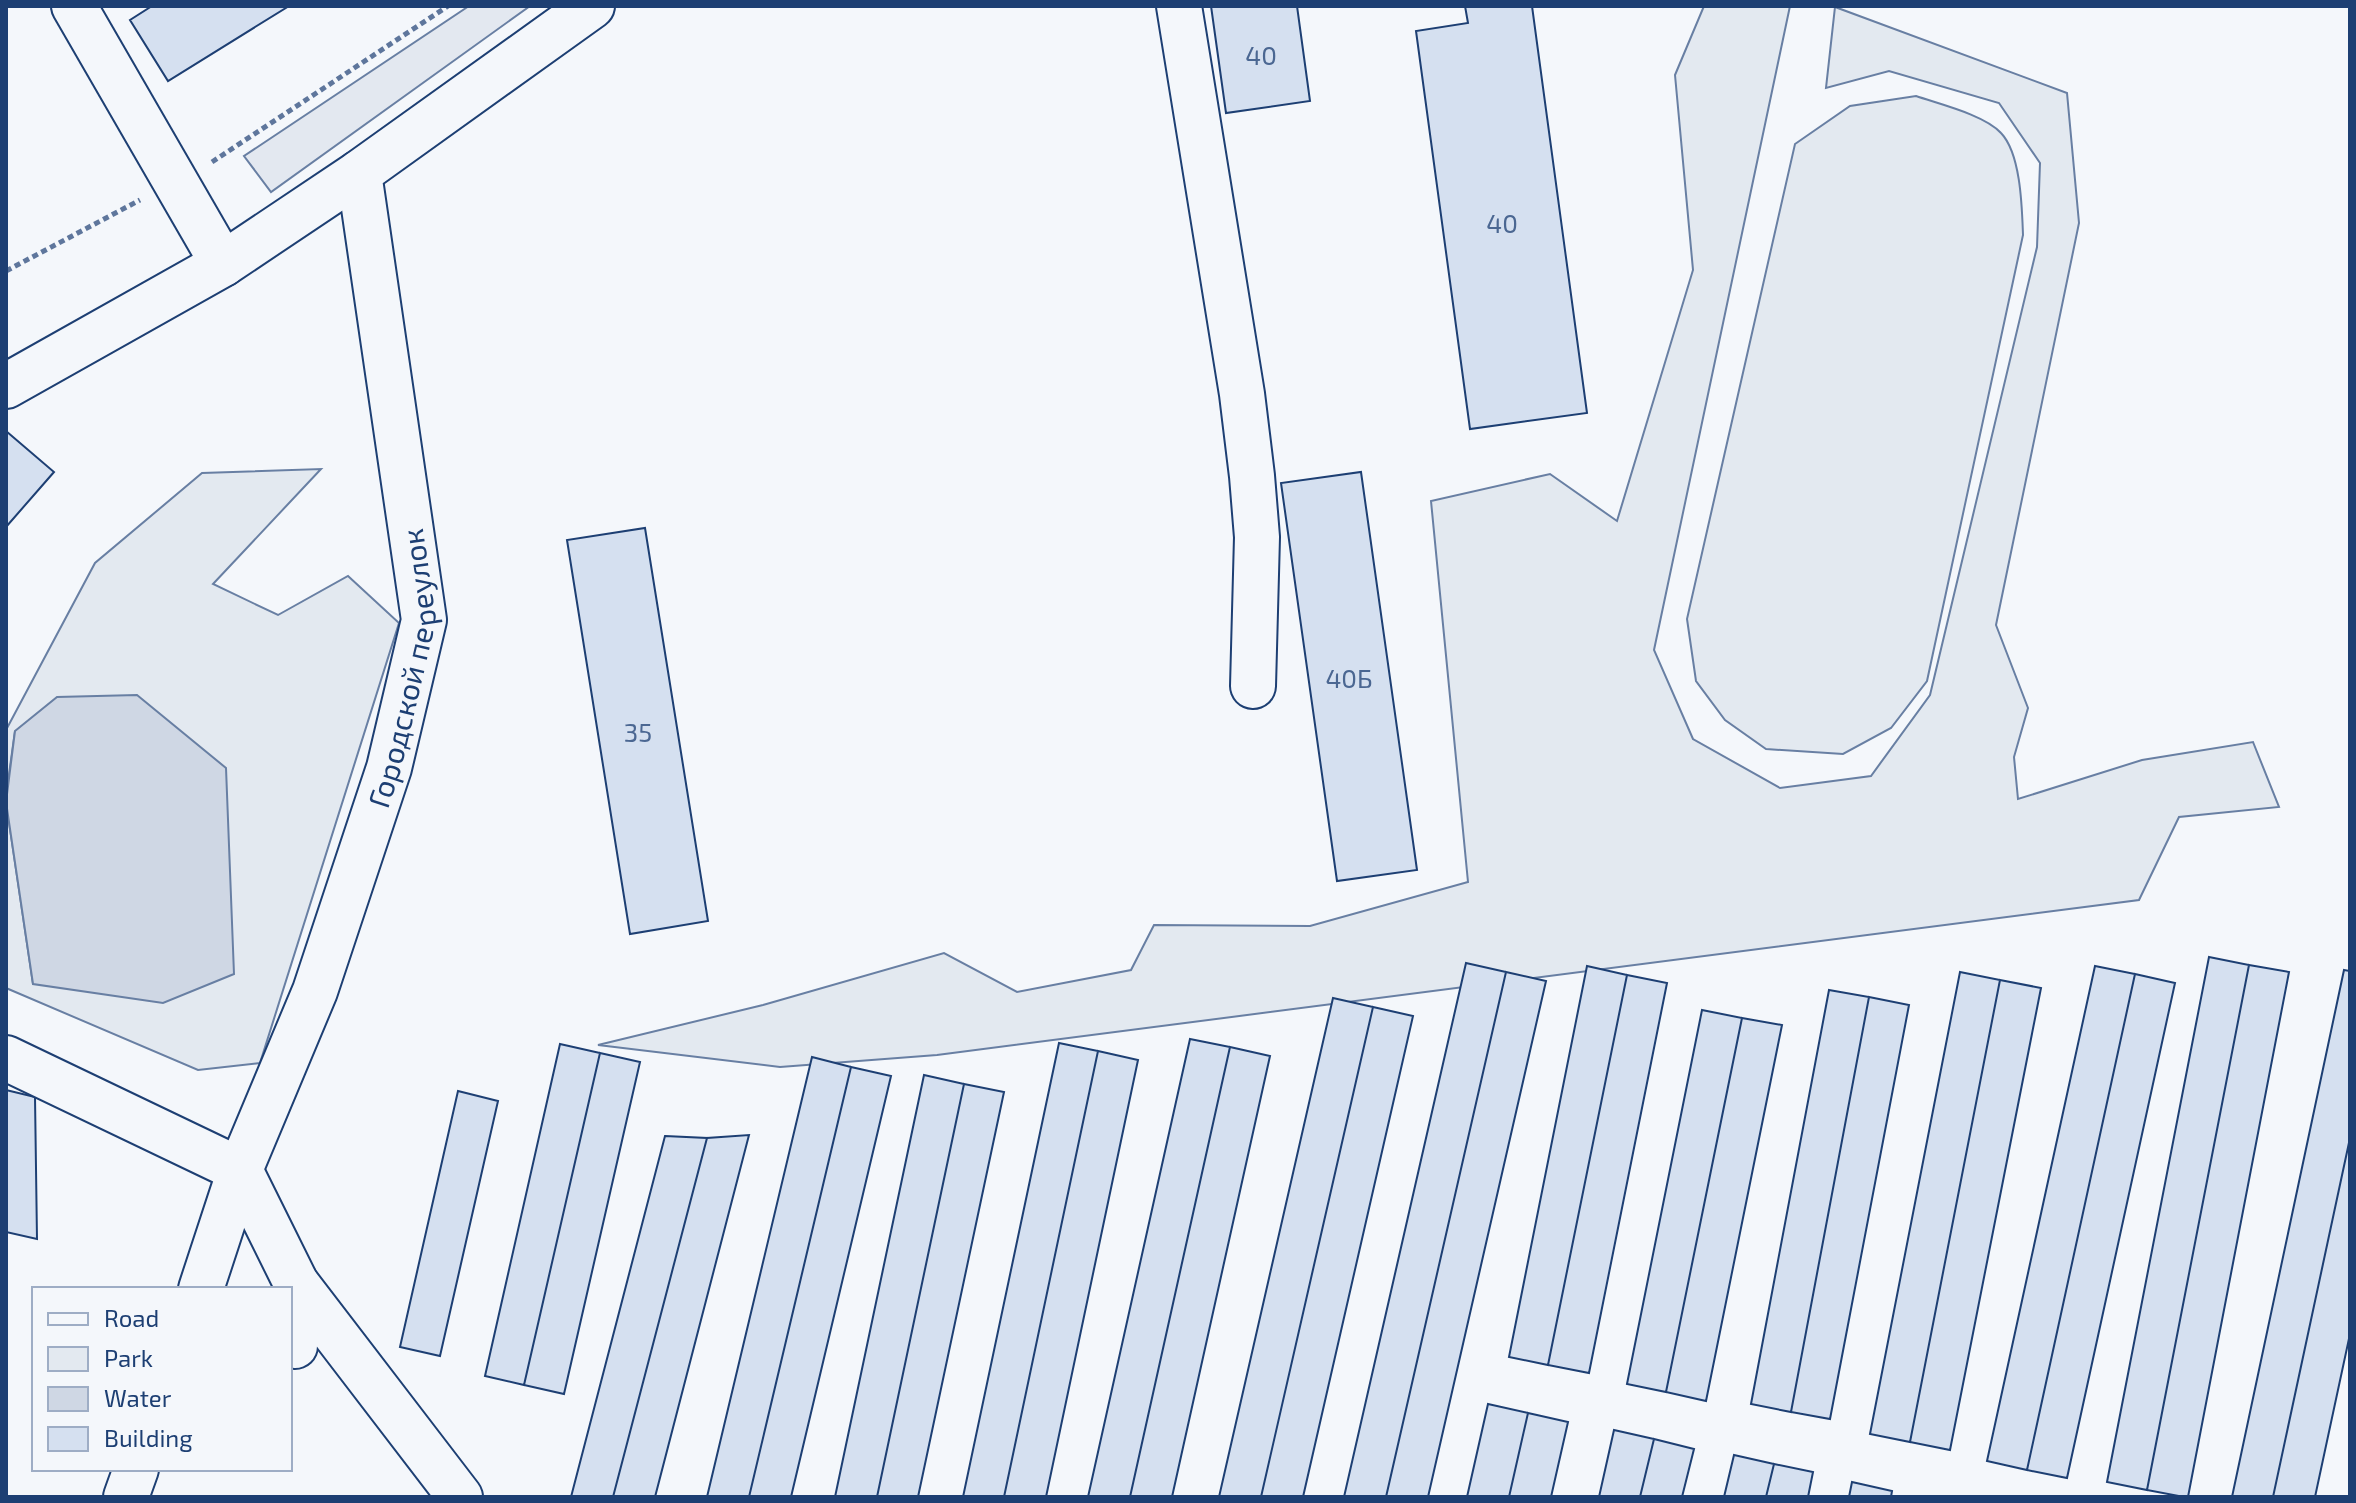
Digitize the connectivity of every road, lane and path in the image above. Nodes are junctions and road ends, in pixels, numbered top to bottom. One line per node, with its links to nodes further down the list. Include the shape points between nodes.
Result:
1 (74, 6): 6 (street)
2 (448, 6): 6 (path)
3 (592, 6): 7 (street)
4 (1179, 6): 11 (street, via 1252,476 1257,537)
5 (203, 150): 6 (path)
6 (193, 172): 8 (street); 9 (path)
7 (359, 173): 8 (street); 13 (street, Городской переулок, via 424,620 389,768 320,976)
8 (223, 264): 10 (street)
9 (6, 271)
10 (6, 386)
11 (1253, 686)
12 (6, 1058): 13 (street)
13 (240, 1170): 14 (street); 15 (street, Городской переулок)
14 (296, 1283): 16 (street); 19 (street)
15 (202, 1287)
16 (295, 1346)
17 (135, 1471): 18 (street)
18 (126, 1497)
19 (460, 1497)

